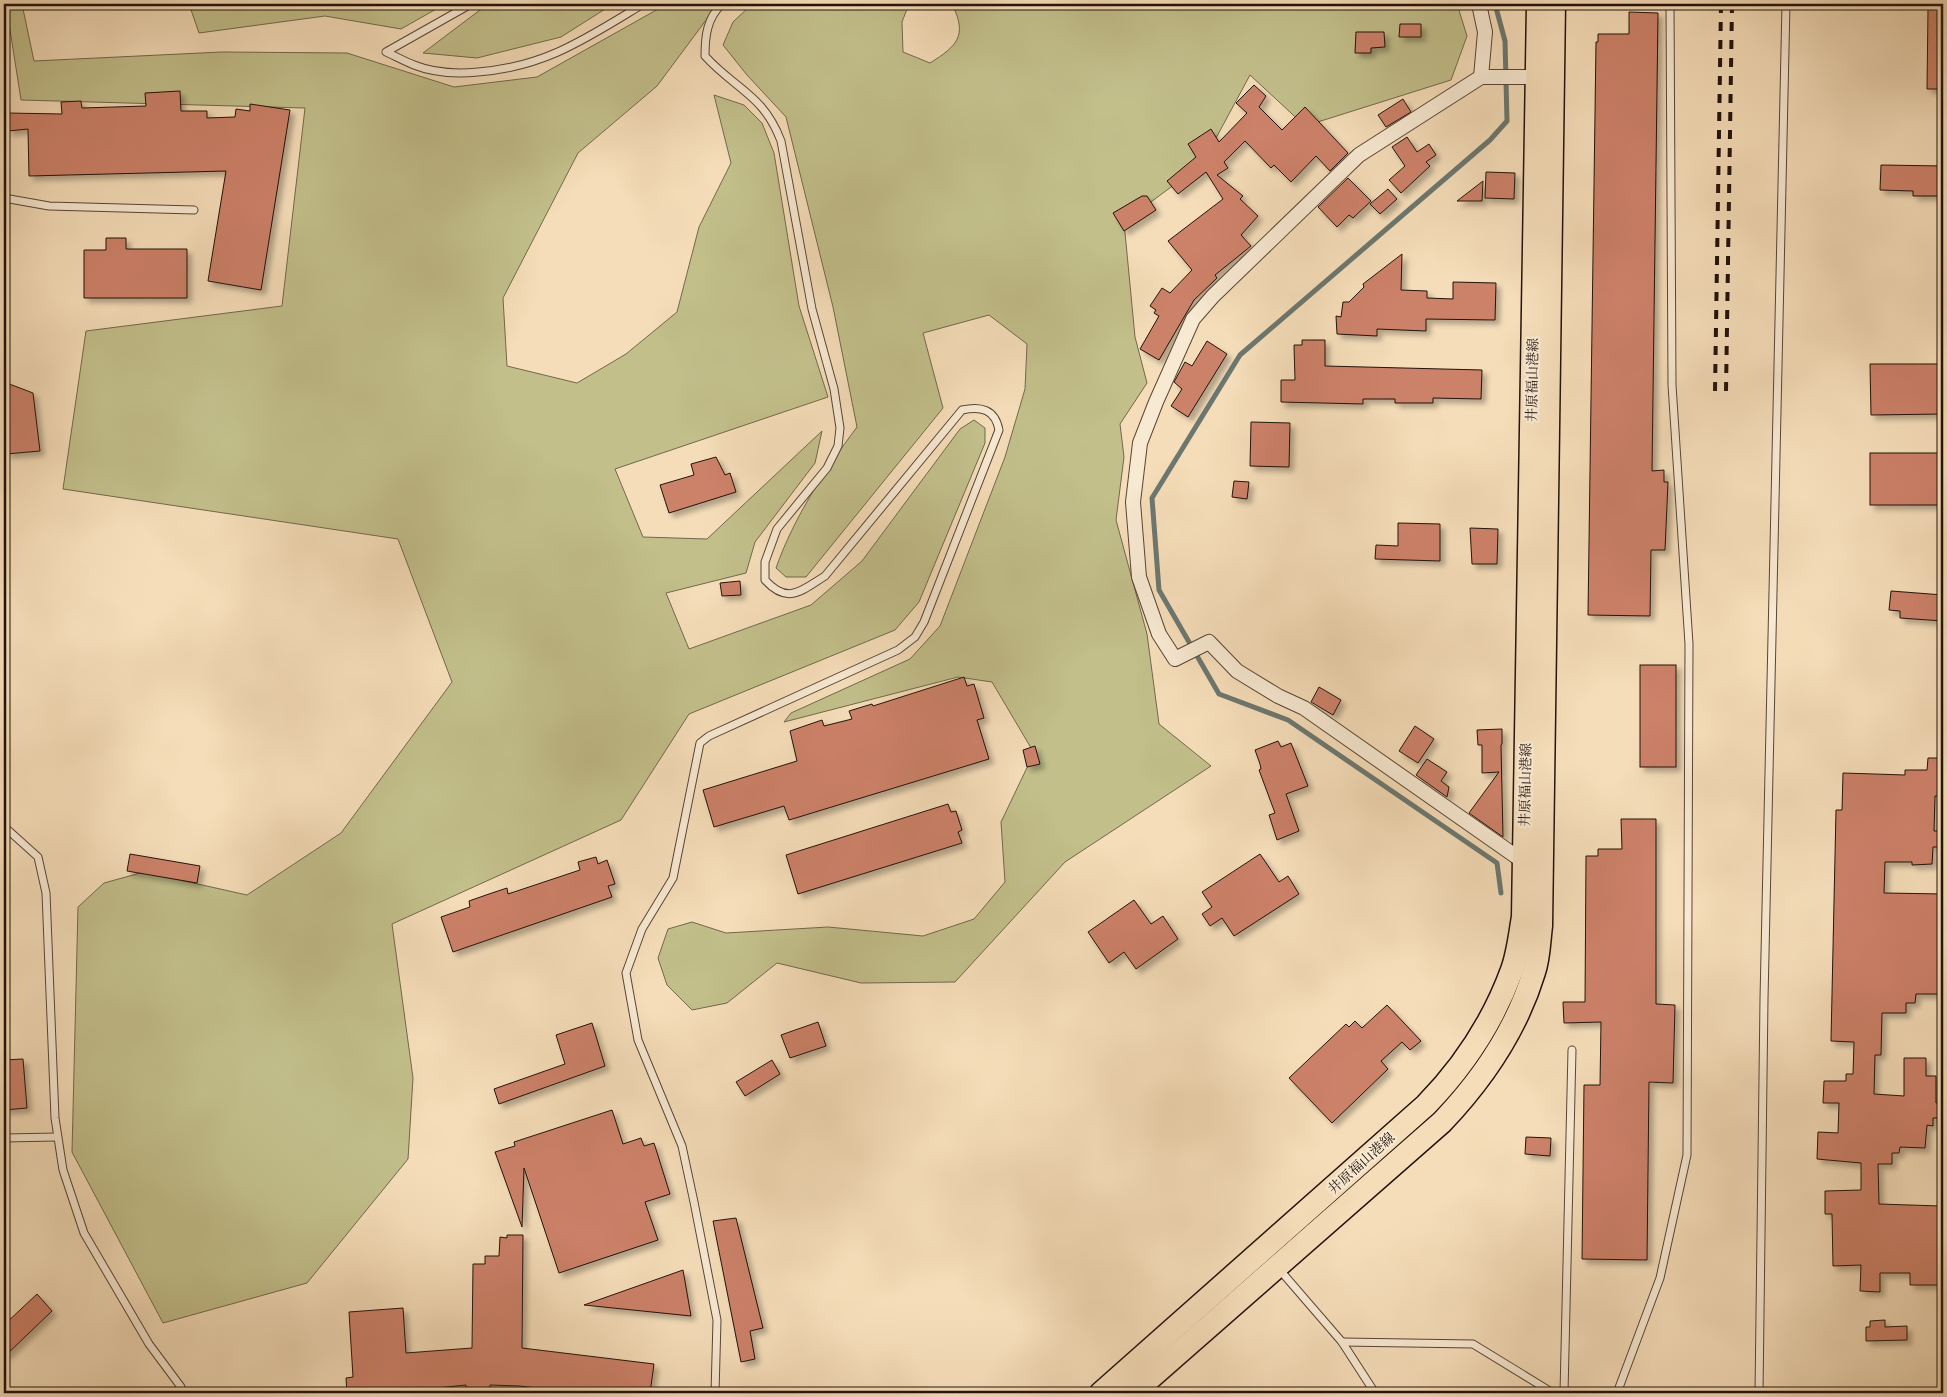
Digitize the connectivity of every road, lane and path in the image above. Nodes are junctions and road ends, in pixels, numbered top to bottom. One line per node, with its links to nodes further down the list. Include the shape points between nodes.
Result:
1 (471, 4): 2 (lane, via 386,52 415,66 457,74 503,70 544,60)
2 (643, 4)
3 (722, 4): 21 (lane, via 715,11 705,35 705,56 758,101 773,121 781,141 812,308 838,409 838,446 827,468 777,529 765,562 765,580 775,592 786,595 799,592 825,576 962,410 976,407 989,411 997,420 999,430 924,622 915,637 898,650 709,736 700,744 673,878 642,929 626,972 638,1040 682,1146 694,1202 717,1320)
4 (1479, 4): 9 (street, via 1485,32)
5 (1538, 4): 10 (main road, 井原福山港線)
6 (1554, 4): 18 (main road, 井原福山港線, via 1541,926 1535,971 1500,1047 1470,1093 1442,1122)
7 (1670, 4): 27 (lane, via 1672,385 1689,644 1686,1155 1660,1278)
8 (1786, 4): 28 (lane, via 1764,999)
9 (1485, 77): 10 (street); 14 (street, via 1359,155 1212,296 1193,319 1140,444 1133,502 1140,577 1160,634 1175,659 1209,642 1237,671 1304,708)
10 (1527, 77): 14 (main road, 井原福山港線)
11 (4, 198): 12 (lane, via 50,206)
12 (194, 210)
13 (4, 829): 16 (lane, via 38,857 46,893)
14 (1524, 862): 18 (main road, 井原福山港線, via 1523,917 1513,968 1480,1039 1454,1076)
15 (1572, 1050): 26 (lane)
16 (57, 1137): 17 (lane); 20 (lane, via 63,1170 84,1233 149,1344)
17 (4, 1138)
18 (1269, 1259): 19 (lane); 22 (main road, 井原福山港線); 23 (main road, 井原福山港線)
19 (1342, 1342): 24 (lane); 25 (lane, via 1473,1344)
20 (182, 1390)
21 (715, 1393)
22 (1101, 1393)
23 (1134, 1393)
24 (1374, 1393)
25 (1553, 1393)
26 (1564, 1393)
27 (1617, 1393)
28 (1759, 1393)

